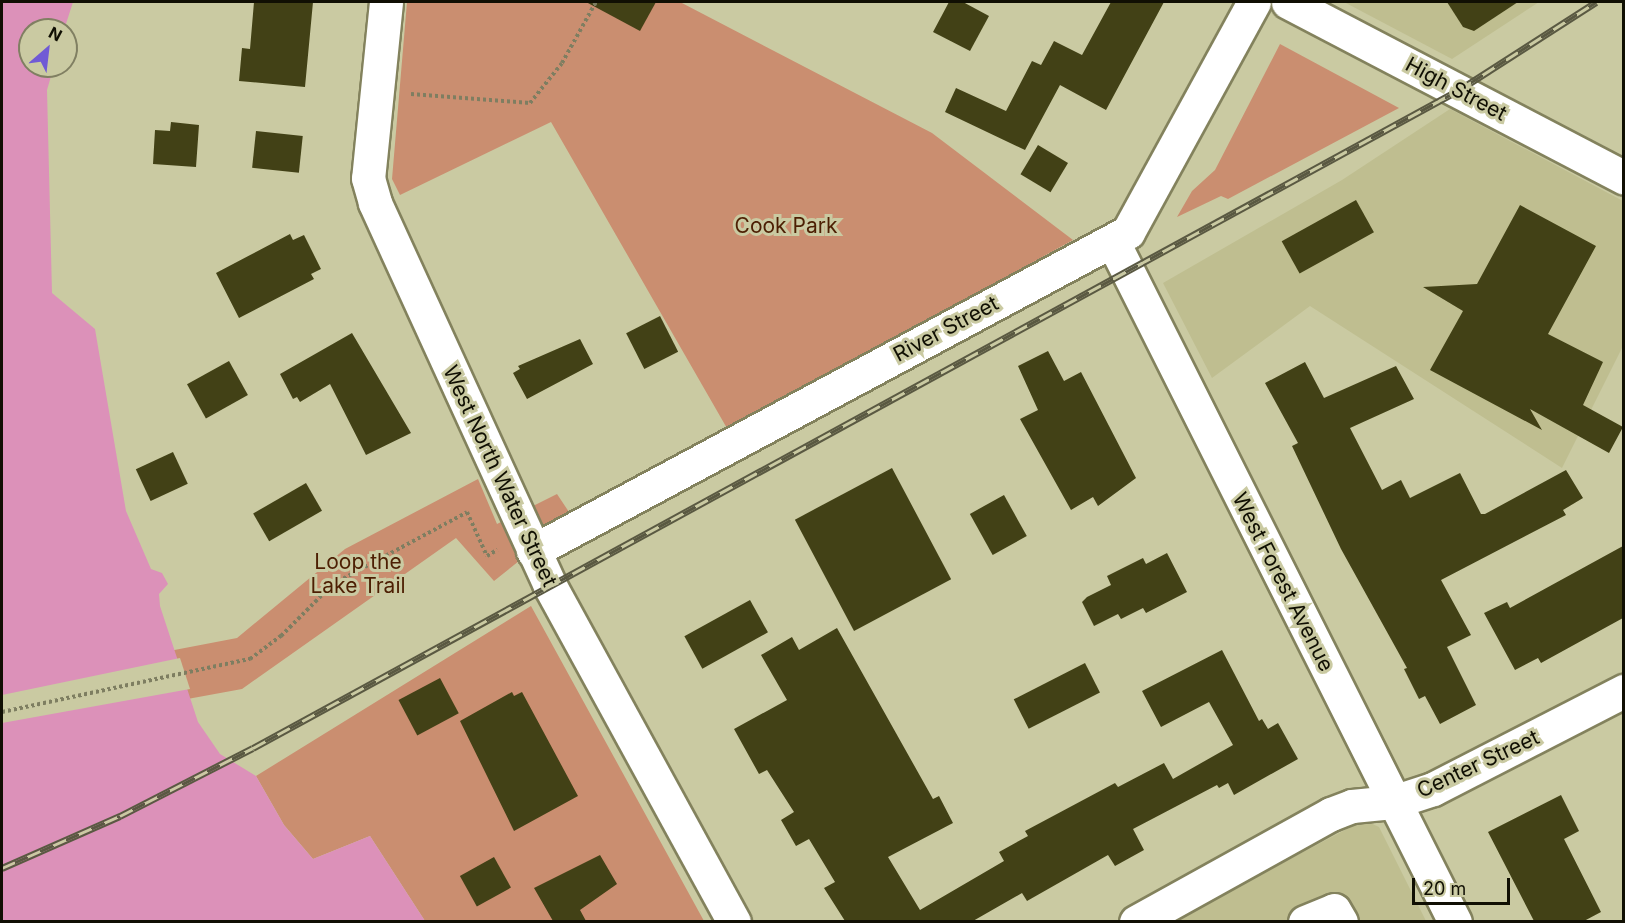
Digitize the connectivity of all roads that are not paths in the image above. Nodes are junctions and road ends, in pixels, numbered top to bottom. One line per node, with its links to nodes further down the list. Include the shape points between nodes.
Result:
1 (386, 2): 6 (street, West North Water Street, via 368,178 370,191)
2 (1254, 2): 5 (street, River Street, via 1139,216 1128,232)
3 (1288, 2): 4 (street, High Street)
4 (1623, 178)
5 (1113, 242): 6 (street, River Street); 8 (street, West Forest Avenue)
6 (533, 551): 9 (street, West North Water Street)
7 (1623, 691): 8 (street, Center Street, via 1461,776)
8 (1393, 802): 10 (street, Center Street, via 1352,806 1331,814); 13 (street, West Forest Avenue)
9 (734, 921)
10 (1136, 921)
11 (1305, 921): 12 (street, via 1334,910)
12 (1341, 921)
13 (1455, 921)

